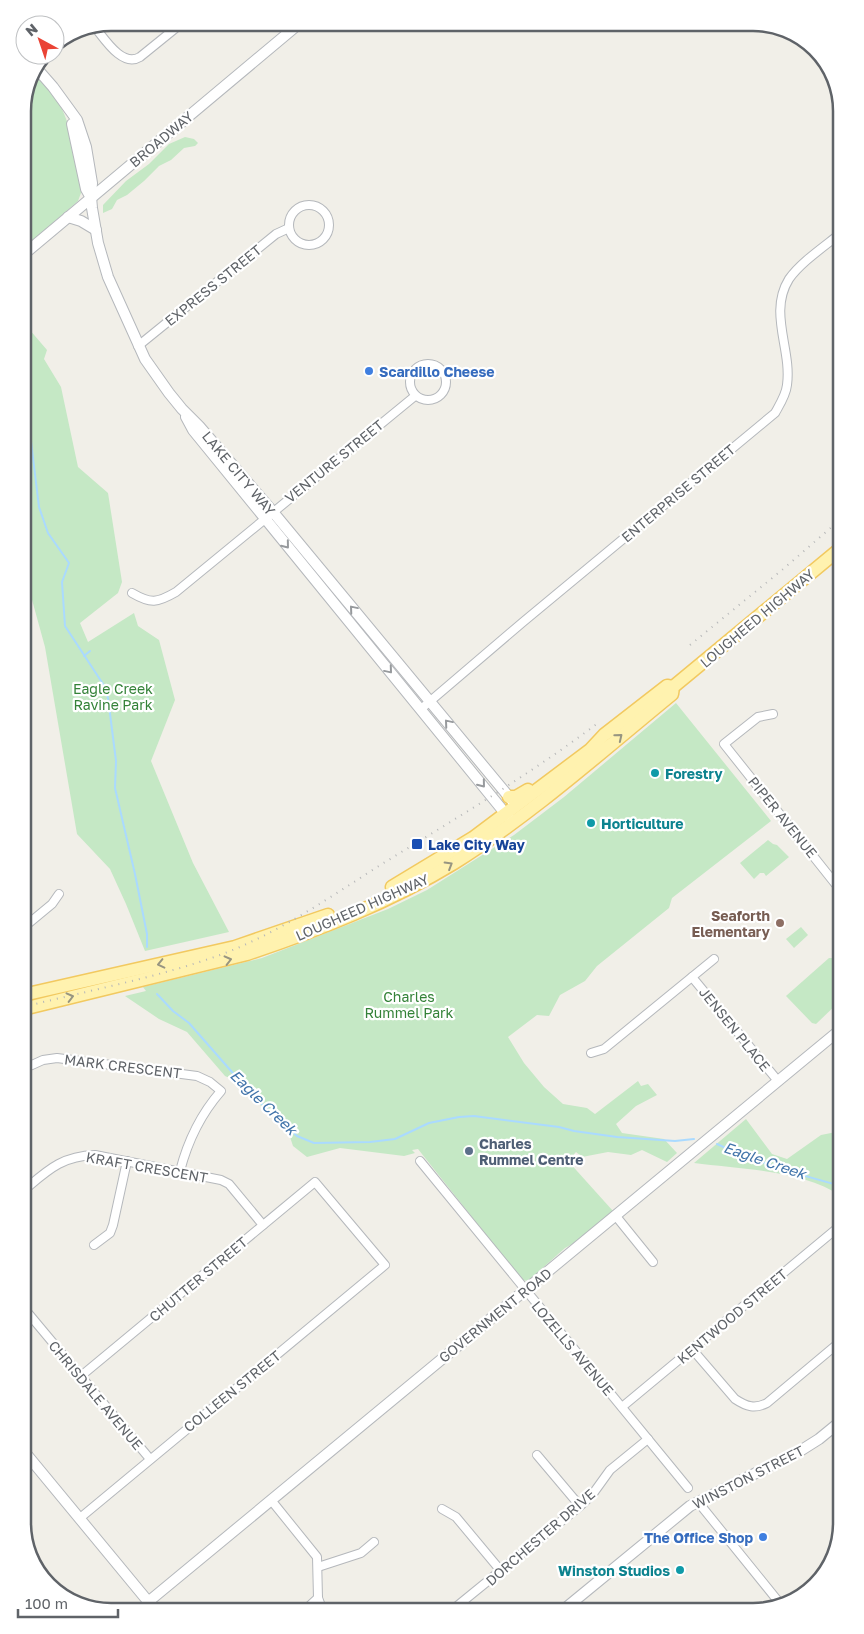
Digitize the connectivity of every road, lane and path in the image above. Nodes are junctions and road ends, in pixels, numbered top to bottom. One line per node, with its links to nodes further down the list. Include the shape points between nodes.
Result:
1 (171, 31): 3 (street, via 132,60 122,57)
2 (289, 31): 5 (street, BROADWAY)
3 (100, 32)
4 (41, 74): 5 (street, LAKE CITY WAY, via 71,113 86,189)
5 (91, 197): 6 (street, BROADWAY); 8 (street, LAKE CITY WAY)
6 (68, 217): 8 (street); 10 (street, BROADWAY)
7 (289, 228): 7 (street, via 296,240 308,245 320,242 329,224 324,212 307,205 291,216); 11 (street, EXPRESS STREET, via 276,234)
8 (96, 230): 11 (street, LAKE CITY WAY, via 108,277)
9 (833, 240): 17 (street, ENTERPRISE STREET, via 796,270 782,296 779,314 788,371 787,386 774,413)
10 (31, 248)
11 (138, 346): 13 (street, LAKE CITY WAY, via 168,393 199,426)
12 (416, 396): 12 (street, via 432,400 442,395 446,378 439,367 428,364 412,373 410,385); 13 (street, VENTURE STREET)
13 (269, 516): 15 (street, VENTURE STREET, via 165,599 143,600); 17 (street, LAKE CITY WAY, one-way to 13); 18 (street, LAKE CITY WAY, one-way to 18)
14 (833, 555): 16 (main road, LOUGHEED HIGHWAY)
15 (132, 593)
16 (673, 687): 20 (main road, LOUGHEED HIGHWAY, one-way to 16, via 672,694); 20 (main road, LOUGHEED HIGHWAY, via 667,686 604,735)
17 (429, 701): 18 (street, ENTERPRISE STREET); 20 (street, LAKE CITY WAY, one-way to 17)
18 (421, 709): 20 (street, LAKE CITY WAY, one-way to 20)
19 (773, 714): 21 (street, PIPER AVENUE, via 758,717 724,744)
20 (514, 811): 26 (main road, LOUGHEED HIGHWAY, one-way to 26, via 391,888 323,917 235,947); 27 (main road, LOUGHEED HIGHWAY, one-way to 20, via 232,959 367,908 454,863)
21 (833, 880)
22 (59, 894): 23 (street)
23 (31, 921)
24 (714, 959): 25 (street, JENSEN PLACE)
25 (692, 977): 29 (street, JENSEN PLACE, via 604,1049); 31 (street, JENSEN PLACE)
26 (31, 992)
27 (31, 1007)
28 (833, 1036): 31 (street, GOVERNMENT ROAD)
29 (591, 1053)
30 (31, 1065): 34 (street, MARK CRESCENT, via 57,1058 197,1076 210,1082 221,1091 199,1120)
31 (778, 1081): 36 (street, GOVERNMENT ROAD)
32 (420, 1160): 42 (street, LOZELLS AVENUE)
33 (127, 1161): 34 (street, KRAFT CRESCENT); 35 (street, KRAFT CRESCENT, via 94,1154 80,1155 53,1166); 39 (street, via 110,1233)
34 (180, 1171): 37 (street, KRAFT CRESCENT, via 229,1184)
35 (31, 1184)
36 (615, 1216): 40 (street); 42 (street, GOVERNMENT ROAD)
37 (263, 1225): 41 (street, CHUTTER STREET, via 315,1182); 46 (street, CHUTTER STREET)
38 (833, 1232): 44 (street, KENTWOOD STREET)
39 (94, 1246)
40 (653, 1262)
41 (385, 1265): 51 (street, COLLEEN STREET)
42 (525, 1290): 47 (street, LOZELLS AVENUE); 54 (street, GOVERNMENT ROAD)
43 (31, 1317): 46 (street, CHRISDALE AVENUE)
44 (692, 1349): 45 (street, via 735,1399 751,1407 768,1403); 47 (street, KENTWOOD STREET)
45 (833, 1349)
46 (82, 1376): 51 (street, CHRISDALE AVENUE)
47 (622, 1407): 49 (street, LOZELLS AVENUE)
48 (833, 1428): 55 (street, WINSTON STREET, via 800,1451)
49 (648, 1439): 53 (street, LOZELLS AVENUE); 56 (street, DORCHESTER DRIVE, via 610,1470)
50 (537, 1455): 56 (street)
51 (150, 1459): 58 (street, COLLEEN STREET)
52 (31, 1461): 58 (street)
53 (688, 1488)
54 (271, 1500): 60 (street, via 314,1552); 64 (street, GOVERNMENT ROAD)
55 (698, 1502): 63 (street); 68 (street, WINSTON STREET)
56 (580, 1506): 61 (street, DORCHESTER DRIVE)
57 (442, 1509): 61 (street, via 456,1517)
58 (80, 1518): 64 (street)
59 (374, 1542): 60 (street, via 361,1553)
60 (318, 1567): 62 (street)
61 (501, 1571): 67 (street, DORCHESTER DRIVE)
62 (318, 1598): 65 (street); 66 (street)
63 (776, 1599)
64 (148, 1602)
65 (313, 1603)
66 (320, 1603)
67 (461, 1603)
68 (573, 1603)

